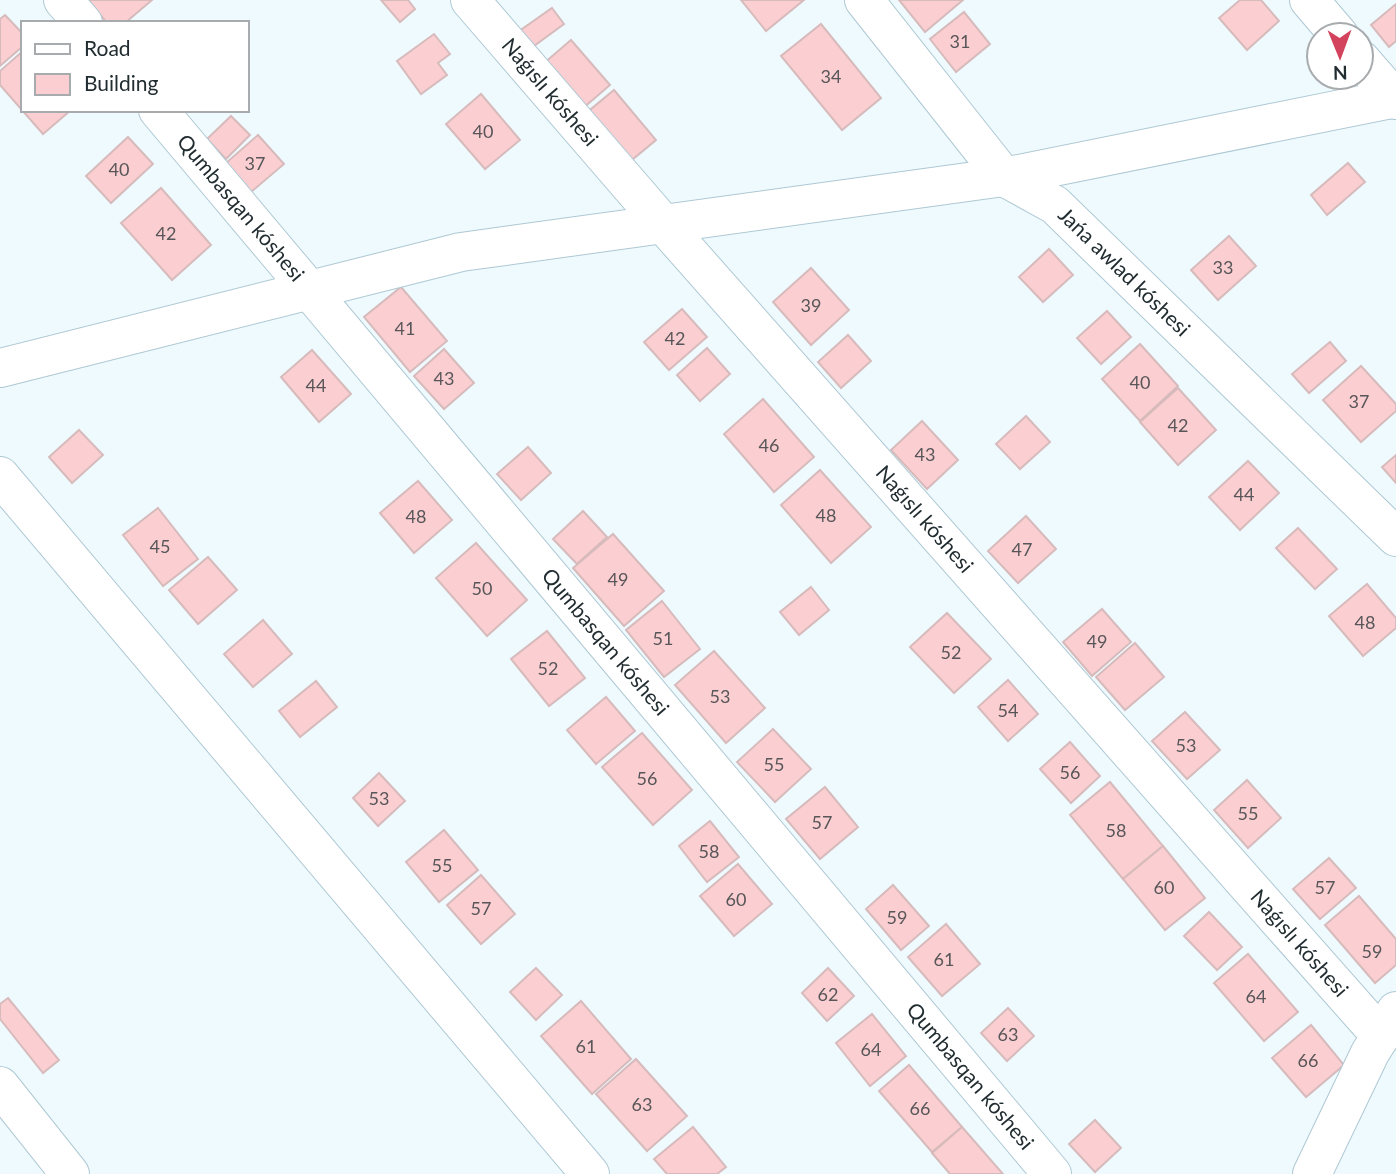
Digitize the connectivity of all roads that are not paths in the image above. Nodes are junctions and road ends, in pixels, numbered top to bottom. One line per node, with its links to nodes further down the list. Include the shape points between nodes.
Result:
1 (63, 0): 5 (street)
2 (470, 0): 11 (street, Naǵıslı kóshesi)
3 (864, 0): 10 (street, Jańa awlad kóshesi)
4 (1309, 0): 6 (street)
5 (81, 21)
6 (1327, 21)
7 (1375, 76): 8 (street)
8 (1395, 99): 10 (street)
9 (160, 112): 12 (street, Qumbasqan kóshesi)
10 (1004, 177): 11 (street); 15 (street, Jańa awlad kóshesi, via 1055,205)
11 (665, 226): 12 (street, via 461,252); 16 (street, Naǵıslı kóshesi)
12 (310, 288): 13 (street); 20 (street, Qumbasqan kóshesi)
13 (0, 368)
14 (0, 476): 19 (street)
15 (1396, 537)
16 (1388, 1024): 21 (street)
17 (0, 1086): 18 (street)
18 (63, 1170)
19 (590, 1174)
20 (1052, 1174)
21 (1312, 1174)

